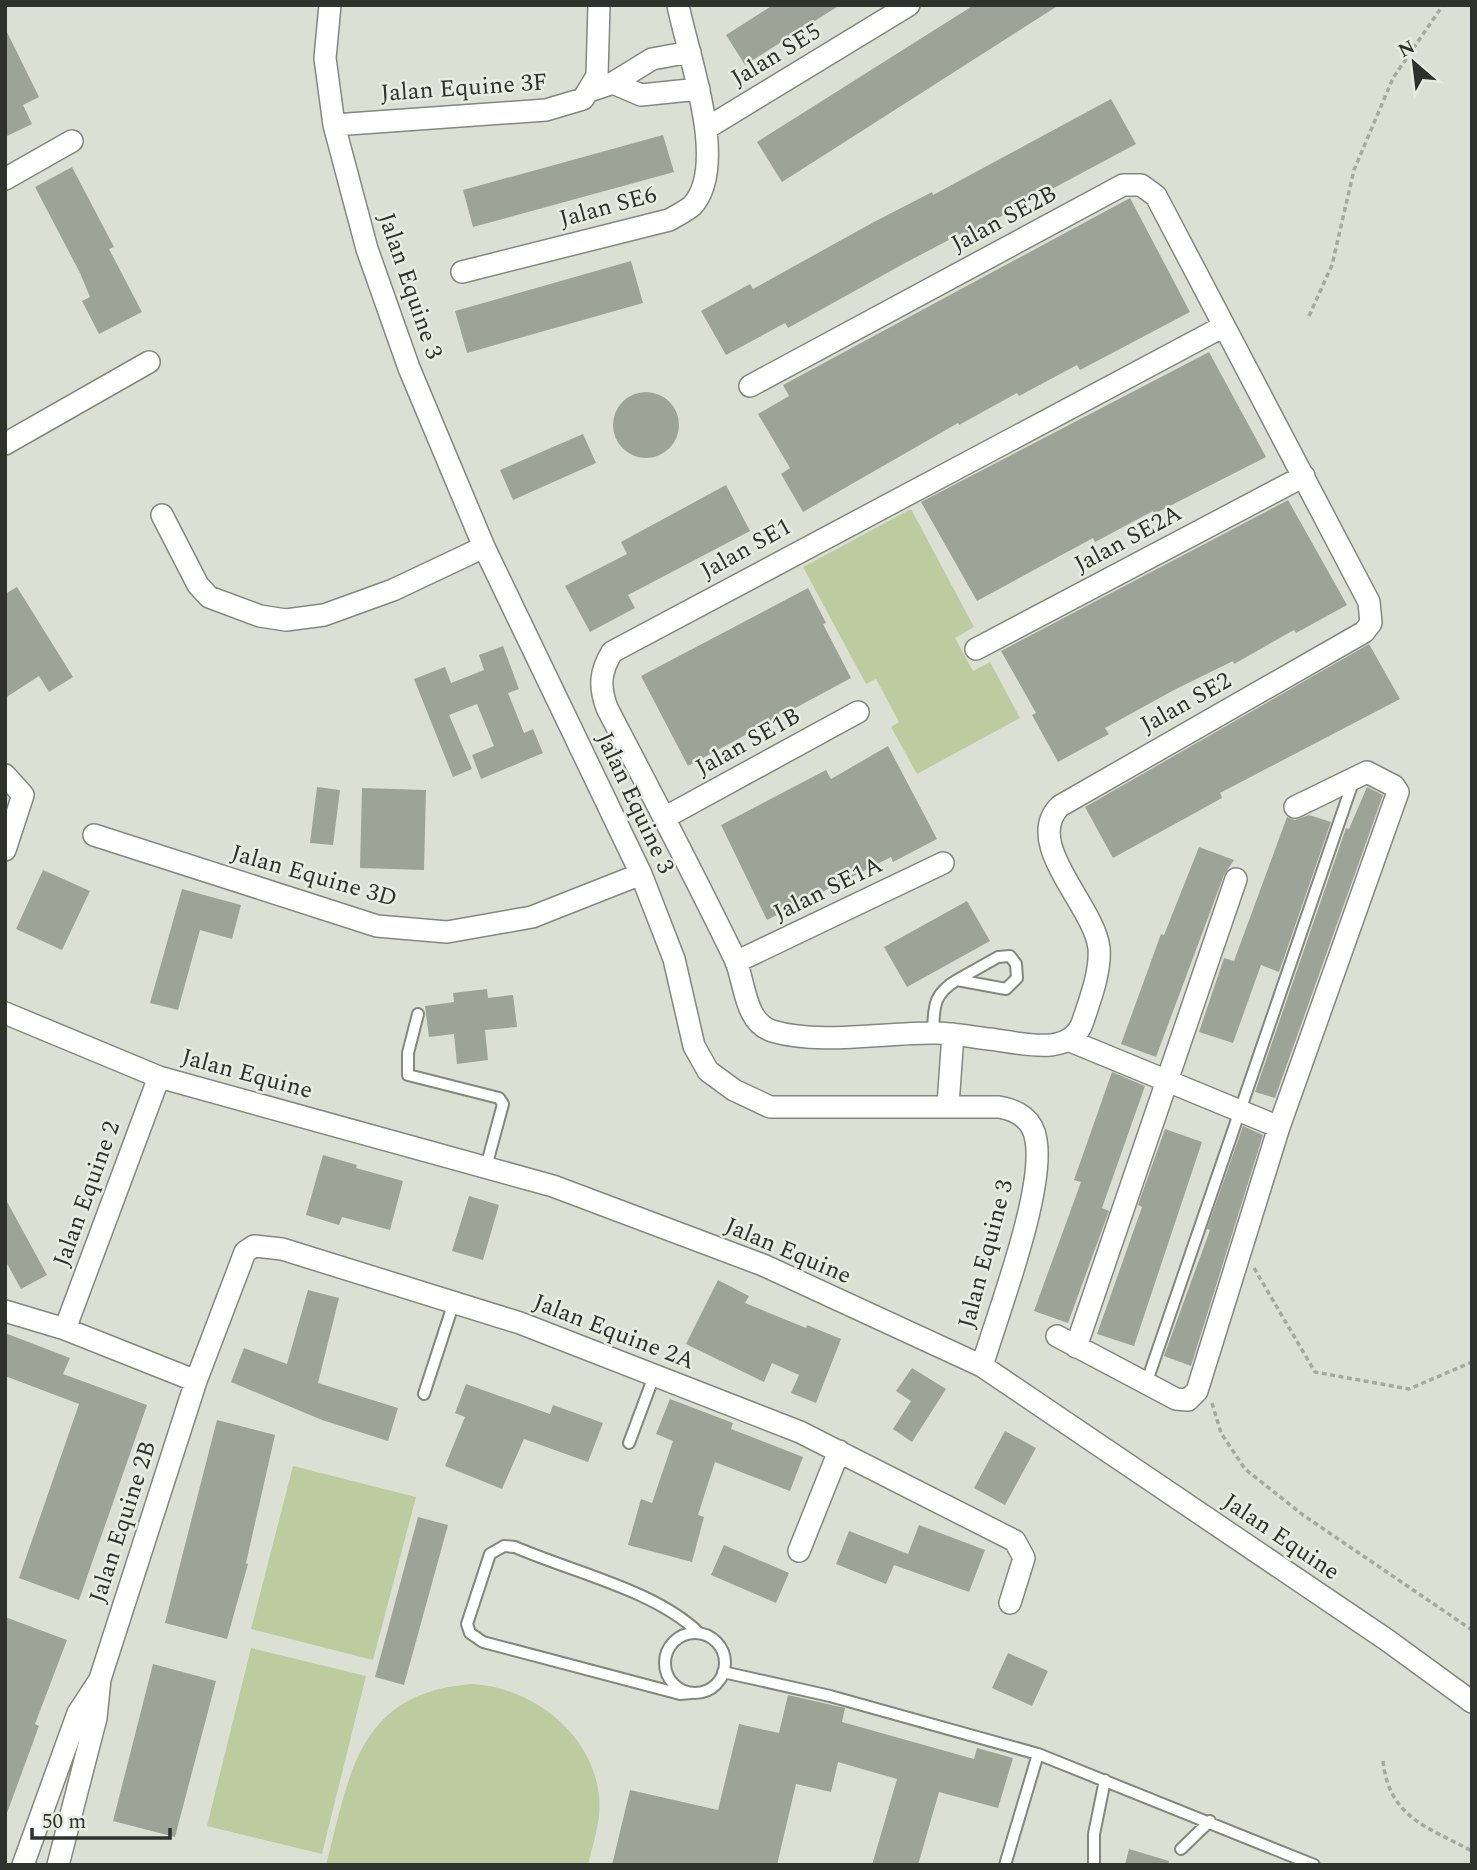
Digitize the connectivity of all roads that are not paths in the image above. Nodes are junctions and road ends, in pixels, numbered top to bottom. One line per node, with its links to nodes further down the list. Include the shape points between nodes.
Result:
1 (330, 5): 9 (street, Jalan Equine 3, via 325,58)
2 (599, 5): 8 (street, via 599,61)
3 (678, 5): 5 (street, Jalan SE6)
4 (909, 5): 10 (street, Jalan SE5)
5 (690, 52): 6 (street, Jalan Equine 3F, via 652,59); 7 (street, Jalan SE6)
6 (613, 83): 7 (street, via 641,95); 8 (street, Jalan Equine 3F)
7 (699, 89): 10 (street, Jalan SE6)
8 (589, 91): 9 (street, Jalan Equine 3F, via 583,99 546,110)
9 (334, 125): 20 (street, Jalan Equine 3, via 367,249 409,368)
10 (707, 128): 13 (street, Jalan SE6, via 701,191 691,206 668,220)
11 (72, 141): 12 (street)
12 (5, 179)
13 (463, 272)
14 (1224, 326): 16 (street, Jalan SE2B, via 1156,196 1141,186 1122,185); 18 (street, Jalan SE2); 26 (street, Jalan SE1, via 612,652 603,668 601,689)
15 (149, 362): 17 (street)
16 (750, 386)
17 (5, 444)
18 (1304, 476): 21 (street, Jalan SE2A); 37 (street, Jalan SE2, via 1369,602 1371,624 1354,639 1050,815 1046,830 1050,846 1093,928 1099,949 1083,1023)
19 (162, 515): 20 (street, via 198,585 209,597 260,616 286,620 324,615 393,590)
20 (484, 547): 30 (street, Jalan Equine 3)
21 (976, 649)
22 (858, 712): 26 (street, Jalan SE1B)
23 (5, 775): 28 (street, via 23,795)
24 (1354, 777): 25 (street); 41 (lane); 42 (street, via 1370,773 1394,786 1397,796)
25 (1295, 807)
26 (664, 818): 32 (street, Jalan SE1)
27 (94, 835): 30 (street, Jalan Equine 3D, via 377,926 447,932 532,918)
28 (5, 850)
29 (943, 863): 32 (street, Jalan SE1A)
30 (641, 874): 40 (street, Jalan Equine 3, via 674,958 694,1046 708,1071 770,1107)
31 (1236, 879): 39 (street)
32 (739, 969): 36 (street, Jalan SE1, via 751,1012 771,1031 822,1036)
33 (957, 980): 33 (lane, via 1006,989 1017,978 1016,964 1010,956 998,957); 36 (lane, via 935,999)
34 (5, 1013): 38 (street, Jalan Equine)
35 (418, 1014): 43 (lane, via 408,1075 499,1098 503,1104)
36 (943, 1033): 37 (street, via 1045,1045); 40 (street)
37 (1068, 1040): 39 (street)
38 (159, 1077): 43 (street, Jalan Equine); 46 (street, Jalan Equine 2)
39 (1167, 1081): 41 (street); 48 (street)
40 (948, 1105): 49 (street, Jalan Equine 3, via 1010,1109 1026,1120 1037,1140 1025,1225)
41 (1240, 1111): 42 (street); 52 (lane)
42 (1279, 1126): 52 (street, via 1196,1391 1182,1401)
43 (486, 1167): 49 (street, Jalan Equine, via 553,1186 763,1265)
44 (454, 1302): 50 (street, Jalan Equine 2A); 51 (street, Jalan Equine 2A, via 282,1249 254,1246 245,1252); 53 (lane)
45 (5, 1311): 46 (street)
46 (65, 1329): 51 (street)
47 (1057, 1336): 48 (street)
48 (1076, 1347): 52 (street)
49 (982, 1366): 62 (street, Jalan Equine)
50 (654, 1376): 54 (lane); 55 (street, Jalan Equine 2A)
51 (196, 1381): 60 (street, Jalan Equine 2B)
52 (1146, 1384)
53 (424, 1394)
54 (629, 1443)
55 (839, 1451): 56 (street); 57 (street, Jalan Equine 2A, via 1015,1541 1024,1558)
56 (799, 1551)
57 (1010, 1604)
58 (699, 1633): 59 (lane, via 719,1644); 61 (lane, via 676,1639 664,1659 670,1681); 61 (lane, via 683,1618 642,1598 504,1546 490,1554 467,1624 470,1633 483,1642 680,1694)
59 (723, 1672): 61 (lane, via 713,1687); 63 (lane, via 830,1696)
60 (100, 1679): 67 (street, Jalan Equine 2B, via 78,1713); 68 (street, Jalan Equine 2B, via 96,1718)
61 (691, 1693)
62 (1472, 1702)
63 (1038, 1754): 64 (lane); 69 (lane)
64 (1105, 1780): 65 (lane); 70 (lane, via 1094,1834)
65 (1210, 1821): 66 (lane); 71 (lane)
66 (1181, 1849)
67 (23, 1865)
68 (58, 1865)
69 (1005, 1865)
70 (1094, 1865)
71 (1314, 1865)

